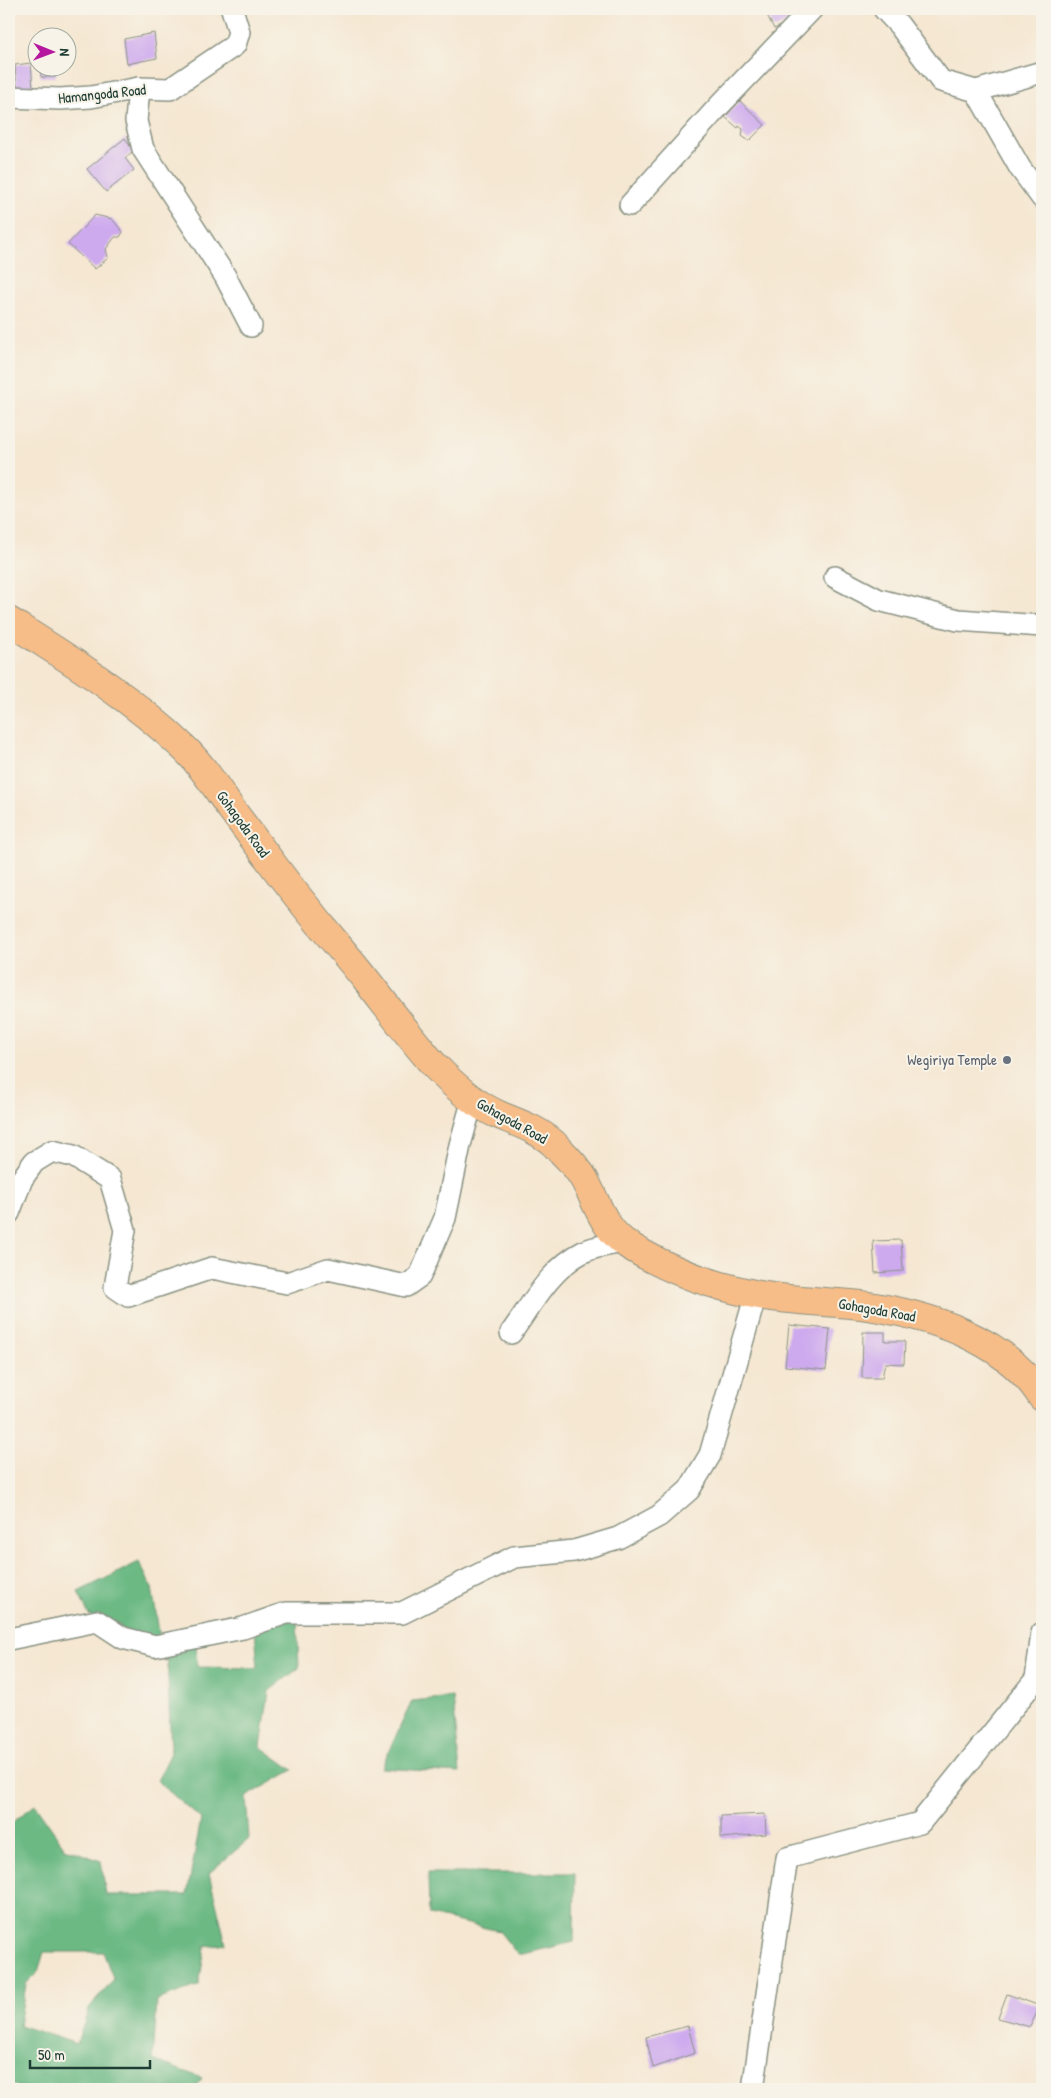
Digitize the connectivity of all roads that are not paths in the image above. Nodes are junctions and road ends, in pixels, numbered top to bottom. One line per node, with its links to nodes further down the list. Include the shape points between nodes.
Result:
1 (232, 9): 5 (street, Hamangoda Road, via 239,32 235,45 170,89)
2 (812, 9): 9 (street)
3 (884, 9): 6 (street, via 941,81)
4 (1042, 72): 6 (street)
5 (139, 88): 7 (street, Hamangoda Road, via 91,97); 10 (street, via 136,121 143,150 224,276)
6 (976, 91): 8 (street, via 1020,168)
7 (9, 97)
8 (1042, 198)
9 (630, 205)
10 (251, 326)
11 (835, 577): 13 (street, via 879,600 958,620)
12 (9, 621): 14 (main road, Gohagoda Road, via 86,670 185,749 211,778 302,905 437,1067)
13 (1042, 626)
14 (473, 1099): 15 (street, via 445,1218 420,1276 406,1286 328,1269 287,1283 212,1268 128,1296 115,1287 125,1230 110,1179 73,1156 52,1151 34,1162 22,1180); 16 (main road, Gohagoda Road, via 545,1136 557,1147 584,1178 597,1209)
15 (9, 1213)
16 (624, 1242): 17 (main road, Gohagoda Road, via 698,1280); 18 (street, via 583,1252 556,1272)
17 (756, 1294): 19 (main road, Gohagoda Road, via 879,1308 946,1325 991,1347 1015,1364); 21 (street, via 710,1455 689,1490 659,1516 618,1538 574,1551 514,1557 402,1613 286,1613 243,1628 155,1646 123,1638 98,1621)
18 (511, 1333)
19 (1042, 1397)
20 (1042, 1633): 22 (street, via 1036,1679 920,1823 787,1858)
21 (9, 1639)
22 (753, 2089)

